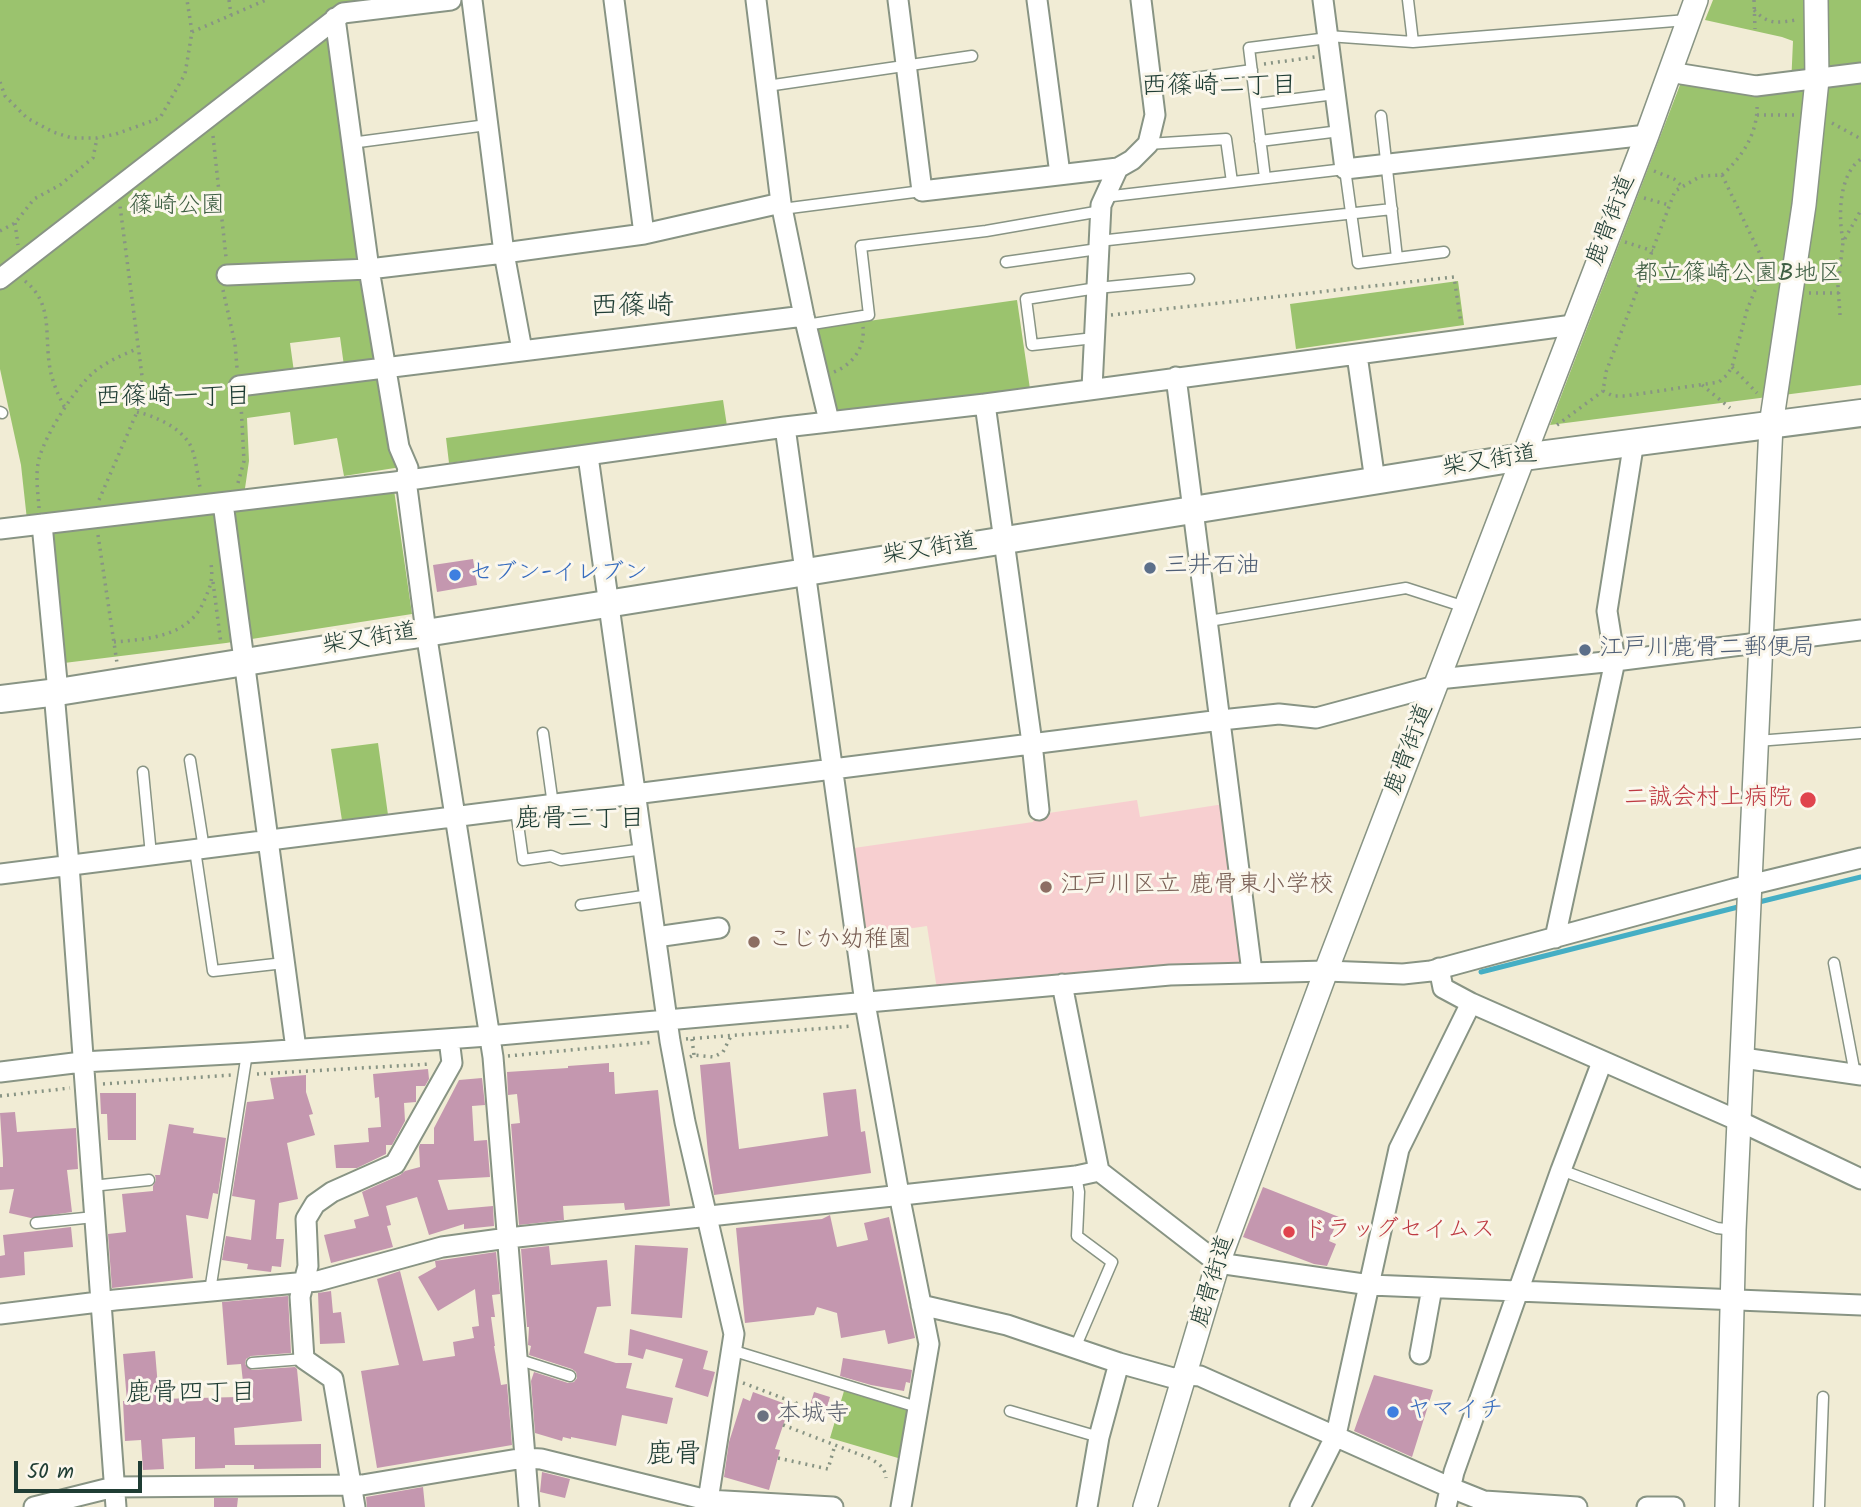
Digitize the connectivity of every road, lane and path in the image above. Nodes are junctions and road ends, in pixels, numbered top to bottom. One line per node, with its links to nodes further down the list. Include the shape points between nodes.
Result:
1 (187, 0): 21 (path)
2 (229, 0): 17 (path)
3 (266, 0): 17 (path)
4 (451, 0): 18 (street, via 343,13)
5 (472, 0): 40 (street)
6 (614, 0): 68 (street)
7 (756, 0): 32 (street)
8 (898, 0): 25 (street)
9 (1037, 0): 53 (street)
10 (1141, 0): 31 (street)
11 (1323, 0): 23 (street)
12 (1408, 0): 22 (lane)
13 (1754, 0): 16 (path)
14 (1816, 0): 29 (street)
15 (1692, 10): 22 (lane); 27 (street, 鹿骨街道)
16 (1754, 10): 19 (path, via 1765,21); 20 (path)
17 (231, 15): 21 (path)
18 (335, 18): 36 (street); 46 (street)
19 (1801, 19)
20 (1755, 29)
21 (191, 32): 43 (path, via 185,74 160,118)
22 (1413, 42): 23 (lane)
23 (1329, 43): 26 (path); 26 (lane, via 1249,48); 34 (street)
24 (971, 55): 25 (lane)
25 (906, 66): 32 (lane); 59 (street)
26 (1251, 67): 31 (lane); 35 (lane)
27 (1669, 72): 33 (street); 42 (street, 鹿骨街道)
28 (1861, 73): 29 (street)
29 (1817, 80): 33 (street); 39 (street)
30 (0, 82): 43 (path, via 5,96 27,118 72,138)
31 (1151, 84): 47 (street, via 1155,115)
32 (768, 86): 63 (street)
33 (1756, 86): 37 (path)
34 (1335, 94): 35 (lane); 41 (street)
35 (1256, 104): 45 (lane)
36 (211, 115): 57 (street); 79 (path)
37 (1757, 115): 39 (path); 54 (path, via 1740,159)
38 (1381, 116): 49 (lane)
39 (1804, 117): 44 (path, via 1827,121); 109 (street, via 1804,205)
40 (487, 125): 46 (lane); 73 (street)
41 (1340, 131): 45 (lane); 52 (street)
42 (1647, 135): 49 (street); 88 (street, 鹿骨街道)
43 (97, 138): 67 (path, via 93,158 34,199 15,223)
44 (1861, 139)
45 (1259, 141): 55 (lane)
46 (351, 143): 77 (street)
47 (1148, 144): 51 (street); 56 (lane, via 1226,139)
48 (1861, 159): 70 (path, via 1846,179)
49 (1386, 164): 52 (street); 64 (lane)
50 (1646, 167): 58 (path)
51 (1118, 168): 53 (street); 61 (street)
52 (1345, 169): 55 (lane); 66 (lane)
53 (1060, 174): 59 (street)
54 (1722, 175): 58 (path, via 1701,176); 94 (path, via 1764,268)
55 (1265, 178): 56 (lane)
56 (1232, 182): 61 (lane)
57 (118, 187): 78 (street); 91 (path)
58 (1683, 187): 62 (path, via 1675,191)
59 (922, 191): 63 (lane)
60 (1635, 195): 62 (path)
61 (1102, 204): 71 (street); 85 (lane, via 986,231 861,246 869,314)
62 (1670, 205): 72 (path)
63 (782, 206): 68 (street); 87 (street)
64 (1392, 209): 66 (lane); 75 (lane)
65 (1861, 210): 70 (path)
66 (1350, 212): 71 (lane); 75 (lane, via 1358,262)
67 (0, 232)
68 (644, 234): 73 (street)
69 (1618, 240): 72 (path)
70 (1843, 242): 83 (path)
71 (1099, 245): 76 (lane); 81 (street)
72 (1653, 251): 101 (path, via 1606,372)
73 (504, 253): 77 (street); 92 (street)
74 (1444, 253): 75 (lane)
75 (1397, 258)
76 (1006, 262)
77 (369, 269): 79 (street); 95 (street)
78 (6, 274): 104 (path, via 34,288 44,303 49,364)
79 (228, 275): 99 (path, via 222,281)
80 (1189, 279): 81 (lane)
81 (1097, 288): 86 (street); 90 (lane, via 1026,299 1032,345)
82 (1808, 292): 83 (path)
83 (1839, 293): 84 (path)
84 (1840, 314)
85 (862, 316): 87 (lane); 96 (path, via 864,342 855,358 837,371)
86 (1095, 317): 89 (path, via 1454,277); 90 (street)
87 (805, 321): 92 (street); 96 (street)
88 (1573, 325): 93 (street); 114 (street, 鹿骨街道)
89 (1462, 328)
90 (1094, 338): 100 (street)
91 (137, 349): 104 (path, via 93,372); 106 (path, via 142,376)
92 (522, 350): 95 (street)
93 (1357, 355): 97 (street); 116 (street)
94 (1732, 366): 98 (path, via 1719,382); 102 (path)
95 (385, 369): 99 (street); 115 (street, via 399,447 408,468)
96 (818, 375): 108 (street)
97 (1176, 377): 100 (street); 118 (street)
98 (1702, 385): 101 (path, via 1625,396); 105 (path)
99 (239, 386): 117 (path, via 244,461)
100 (1092, 388): 103 (street)
101 (1603, 391): 111 (path)
102 (1759, 395)
103 (985, 404): 108 (street); 122 (street)
104 (65, 408): 120 (path, via 38,460)
105 (1734, 411)
106 (137, 412): 117 (path, via 175,429 190,444); 119 (path, via 98,503)
107 (1861, 413): 109 (main road, 柴又街道)
108 (829, 421): 110 (street)
109 (1771, 425): 112 (main road, 柴又街道); 132 (street)
110 (785, 427): 113 (street); 124 (street)
111 (1548, 431)
112 (1634, 441): 114 (main road, 柴又街道); 134 (street, via 1607,611)
113 (588, 456): 115 (street); 126 (street)
114 (1523, 457): 116 (main road, 柴又街道); 127 (street, 鹿骨街道)
115 (406, 480): 117 (street); 130 (street)
116 (1375, 481): 118 (main road, 柴又街道)
117 (220, 503): 119 (street); 133 (street)
118 (1194, 510): 122 (main road, 柴又街道); 128 (street)
119 (97, 517): 120 (street); 131 (path)
120 (41, 524): 121 (street); 137 (street)
121 (0, 528)
122 (1003, 540): 124 (main road, 柴又街道); 143 (street)
123 (210, 556): 125 (path)
124 (805, 571): 126 (main road, 柴又街道); 145 (street)
125 (213, 580): 131 (path, via 200,611 183,628); 133 (path)
126 (608, 602): 130 (main road, 柴又街道); 147 (street)
127 (1466, 608): 128 (lane, via 1406,588); 136 (street, 鹿骨街道)
128 (1209, 621): 139 (street)
129 (1861, 630): 132 (street)
130 (426, 632): 133 (main road, 柴又街道); 151 (street)
131 (114, 642): 135 (path)
132 (1762, 644): 134 (street); 142 (street)
133 (233, 656): 135 (main road, 柴又街道); 152 (street)
134 (1615, 662): 136 (street); 164 (street)
135 (120, 682): 137 (main road, 柴又街道)
136 (1437, 683): 139 (street, via 1316,718 1279,713); 168 (street, 鹿骨街道)
137 (56, 692): 138 (main road, 柴又街道); 157 (street)
138 (0, 699)
139 (1221, 720): 143 (street); 169 (street)
140 (543, 733): 148 (lane)
141 (1861, 733): 142 (lane)
142 (1757, 741): 159 (street)
143 (1032, 743): 145 (street); 150 (street)
144 (190, 760): 154 (lane)
145 (831, 769): 147 (street); 171 (street)
146 (143, 772): 155 (lane)
147 (637, 793): 148 (street); 153 (street)
148 (553, 805): 149 (street)
149 (516, 810): 151 (street); 153 (lane, via 523,860)
150 (1039, 810)
151 (455, 816): 152 (street); 174 (street)
152 (267, 841): 154 (street); 165 (street)
153 (644, 849): 160 (street)
154 (200, 850): 155 (street); 165 (lane, via 213,971)
155 (151, 856): 157 (street)
156 (1861, 858): 159 (street)
157 (69, 865): 158 (street); 182 (street)
158 (0, 874)
159 (1750, 885): 164 (street); 181 (street)
160 (650, 895): 161 (lane); 163 (street)
161 (581, 905)
162 (719, 928): 163 (street)
163 (656, 937): 173 (street)
164 (1555, 939): 167 (street)
165 (284, 963): 178 (street)
166 (1834, 963): 186 (lane)
167 (1439, 968): 168 (street, via 1403,974); 172 (street, via 1443,988)
168 (1326, 971): 169 (street); 202 (street, 鹿骨街道)
169 (1252, 972): 170 (street)
170 (1062, 984): 171 (street); 191 (street)
171 (865, 1003): 173 (street); 196 (street)
172 (1471, 1003): 183 (street); 204 (street, via 1399,1149)
173 (667, 1020): 174 (street); 197 (street)
174 (488, 1036): 176 (street); 201 (street)
175 (731, 1036): 180 (path, via 723,1052 714,1057)
176 (449, 1039): 178 (street); 203 (street, via 452,1063 395,1164 332,1192 315,1204 306,1219)
177 (692, 1039): 180 (path)
178 (296, 1049): 179 (street)
179 (247, 1053): 182 (street); 206 (lane)
180 (694, 1055): 184 (path, via 689,1057)
181 (1743, 1058): 186 (street); 189 (street)
182 (82, 1062): 185 (street); 195 (street)
183 (1602, 1062): 189 (street); 190 (street)
184 (691, 1067)
185 (0, 1072)
186 (1858, 1074)
187 (72, 1088): 188 (path)
188 (0, 1096)
189 (1739, 1121): 193 (street); 200 (street)
190 (1562, 1170): 200 (lane, via 1717,1228); 207 (street)
191 (1099, 1171): 192 (street); 202 (street)
192 (1076, 1176): 196 (street); 213 (lane, via 1077,1236 1112,1262)
193 (1861, 1179)
194 (149, 1180): 195 (lane)
195 (92, 1186): 198 (street)
196 (899, 1194): 197 (street); 210 (street)
197 (708, 1216): 201 (street); 214 (street, via 734,1334)
198 (94, 1217): 199 (lane); 209 (street)
199 (36, 1223)
200 (1734, 1230): 208 (street)
201 (509, 1238): 203 (street, via 442,1247); 217 (street)
202 (1219, 1263): 204 (street); 220 (street, 鹿骨街道)
203 (304, 1282): 206 (street); 216 (street, via 300,1297)
204 (1370, 1285): 205 (street); 226 (street)
205 (1432, 1288): 207 (street); 215 (street)
206 (210, 1292): 209 (street)
207 (1519, 1292): 208 (street); 234 (street)
208 (1732, 1301): 211 (street); 248 (street)
209 (100, 1302): 212 (street); 232 (street)
210 (921, 1305): 213 (street, via 1007,1325); 224 (street, via 929,1344)
211 (1861, 1306)
212 (0, 1314)
213 (1075, 1349): 219 (street)
214 (730, 1350): 222 (street); 224 (lane)
215 (1420, 1354)
216 (304, 1359): 218 (lane); 231 (street, via 333,1379)
217 (517, 1359): 221 (lane); 229 (street)
218 (252, 1363)
219 (1119, 1363): 220 (street, via 1173,1378); 227 (street)
220 (1186, 1375): 226 (street, via 1200,1376); 243 (street, 鹿骨街道)
221 (570, 1377)
222 (726, 1377): 228 (path, via 796,1403 785,1426); 235 (street)
223 (1822, 1397): 249 (lane)
224 (917, 1407): 241 (street)
225 (1010, 1411): 227 (lane)
226 (1336, 1436): 234 (street); 244 (street)
227 (1099, 1437): 242 (street)
228 (835, 1445): 230 (path, via 828,1469); 233 (path, via 879,1464 886,1476)
229 (524, 1458): 231 (street); 235 (street); 239 (street)
230 (778, 1458)
231 (353, 1486): 232 (street); 238 (street)
232 (114, 1487): 236 (street); 237 (street)
233 (886, 1490)
234 (1447, 1497): 245 (street)
235 (707, 1503): 240 (street)
236 (34, 1507)
237 (116, 1507)
238 (355, 1507)
239 (529, 1507)
240 (833, 1507)
241 (901, 1507)
242 (1087, 1507)
243 (1145, 1507)
244 (1300, 1507)
245 (1577, 1507)
246 (1647, 1507): 247 (street)
247 (1674, 1507)
248 (1727, 1507)
249 (1819, 1507)

